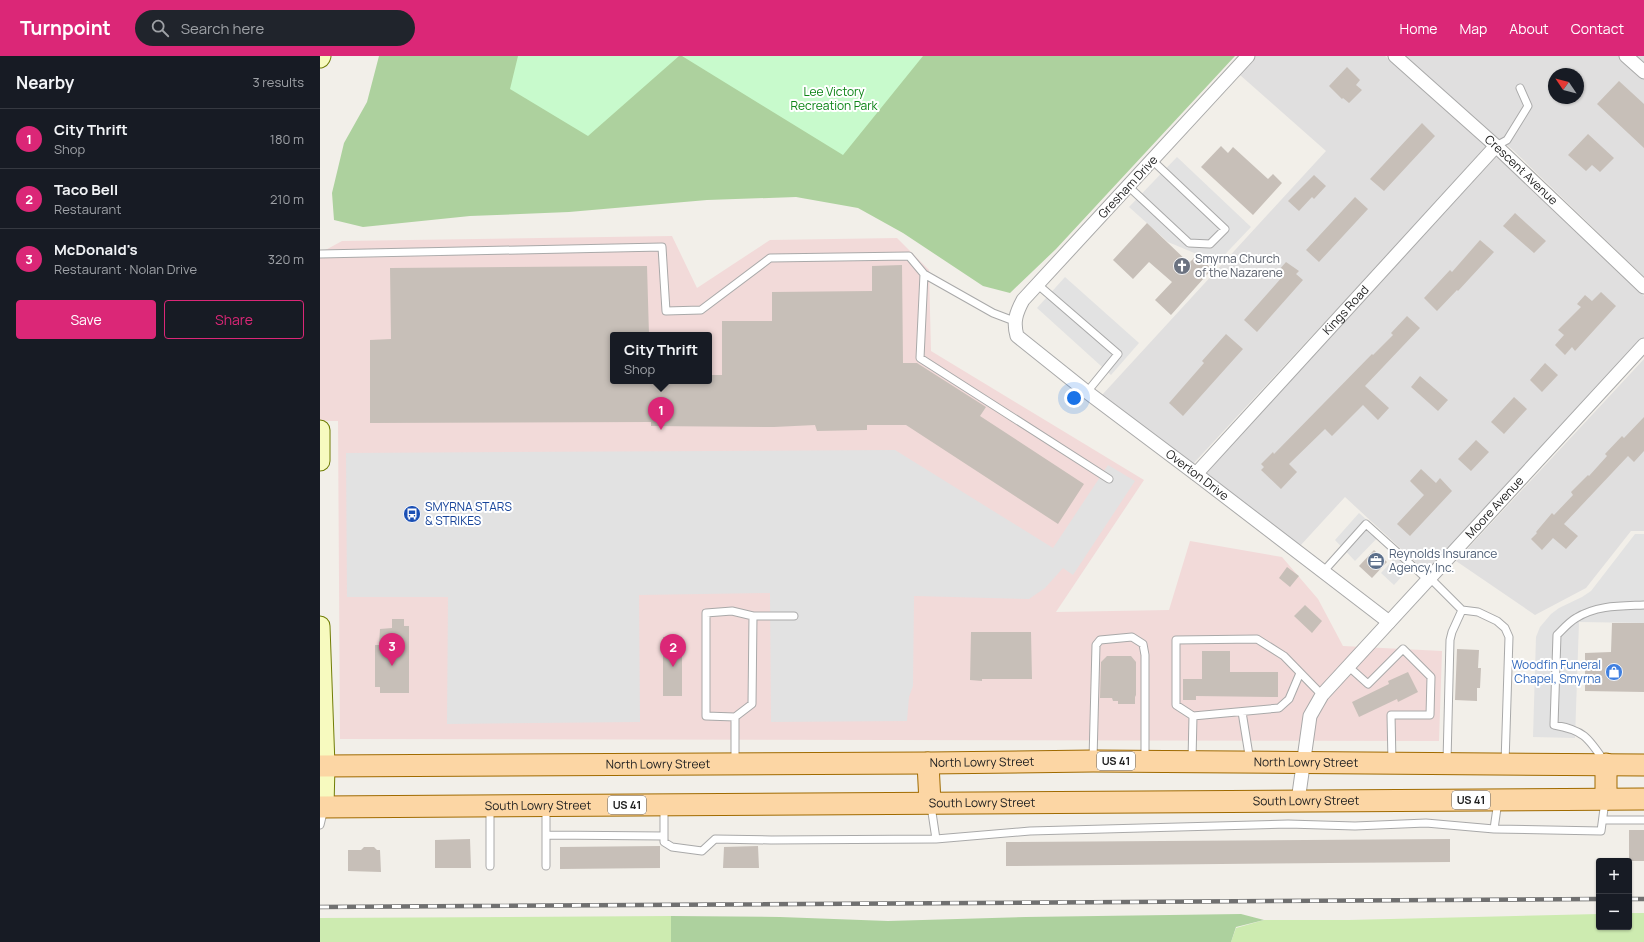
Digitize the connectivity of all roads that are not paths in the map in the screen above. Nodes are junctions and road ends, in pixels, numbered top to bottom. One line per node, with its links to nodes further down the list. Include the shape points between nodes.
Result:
1 (1248, 56): 7 (street, Gresham Drive)
2 (1395, 56): 6 (street, Crescent Avenue)
3 (1626, 56): 4 (street)
4 (1644, 72)
5 (1520, 88): 6 (lane, via 1528,106 1507,140)
6 (1496, 146): 12 (street, Crescent Avenue); 19 (street, Kings Road)
7 (1153, 161): 8 (street, Gresham Drive); 8 (lane, via 1225,229 1210,244 1189,243)
8 (1129, 187): 11 (street, Gresham Drive)
9 (320, 254): 10 (lane, via 662,246 666,311 701,310 770,258 909,256)
10 (924, 274): 13 (lane, via 993,313); 20 (lane, via 920,358)
11 (1038, 284): 13 (street, Gresham Drive, via 1023,300); 15 (lane, via 1118,354)
12 (1644, 287)
13 (1014, 321): 15 (street, Overton Drive, via 1017,336)
14 (1644, 345): 22 (street, Moore Avenue)
15 (1087, 392): 19 (street, Overton Drive)
16 (320, 430): 17 (street)
17 (320, 444): 18 (street)
18 (320, 461)
19 (1196, 474): 21 (street, Overton Drive)
20 (1110, 479)
21 (1323, 572): 22 (lane, via 1366,524); 27 (street, Overton Drive)
22 (1429, 579): 24 (lane); 27 (street, Moore Avenue)
23 (1644, 605): 46 (lane, via 1591,610 1575,618 1557,635 1554,725 1570,728 1589,739)
24 (1462, 610): 43 (lane, via 1450,640); 44 (lane, via 1478,612 1497,621 1505,628 1509,637)
25 (753, 616): 26 (lane); 35 (lane, via 752,704); 35 (lane, via 732,611 706,613 706,716)
26 (794, 616)
27 (1389, 622): 29 (street, Moore Avenue)
28 (320, 626): 32 (street)
29 (1349, 667): 31 (street, Moore Avenue); 41 (lane, via 1368,684 1403,649 1432,677 1430,715 1391,715)
30 (1300, 673): 31 (lane); 33 (lane, via 1289,699 1279,708); 34 (lane, via 1284,656 1257,638 1176,640 1176,706)
31 (1322, 695): 37 (street, Moore Avenue, via 1310,716)
32 (322, 708): 48 (street)
33 (1242, 712): 34 (lane); 40 (lane)
34 (1193, 716): 39 (lane)
35 (735, 717): 45 (lane)
36 (1093, 761): 38 (main road, North Lowry Street / US 41); 38 (lane, via 1096,645 1100,640 1132,637 1143,644 1145,655); 42 (main road, North Lowry Street / US 41)
37 (1304, 761): 40 (main road, North Lowry Street / US 41); 41 (main road, North Lowry Street / US 41); 52 (street, Moore Avenue)
38 (1145, 762): 39 (main road, North Lowry Street / US 41)
39 (1192, 762): 40 (main road, North Lowry Street / US 41)
40 (1250, 762)
41 (1392, 762): 43 (main road, North Lowry Street / US 41)
42 (928, 763): 45 (main road, North Lowry Street / US 41); 53 (main road)
43 (1447, 763): 44 (main road, North Lowry Street / US 41)
44 (1505, 763): 46 (main road, North Lowry Street / US 41)
45 (735, 764): 48 (main road, North Lowry Street / US 41)
46 (1606, 764): 47 (main road, North Lowry Street / US 41); 49 (main road)
47 (1644, 765)
48 (323, 766): 57 (street)
49 (1606, 799): 50 (main road, South Lowry Street / US 41); 51 (main road, South Lowry Street / US 41); 58 (lane)
50 (1644, 799)
51 (1499, 800): 52 (main road, South Lowry Street / US 41); 60 (lane)
52 (1298, 801): 53 (main road, South Lowry Street / US 41)
53 (930, 803): 54 (main road, South Lowry Street / US 41); 63 (lane)
54 (664, 804): 56 (main road, South Lowry Street / US 41); 62 (lane)
55 (490, 805): 56 (main road, South Lowry Street / US 41); 57 (main road, South Lowry Street / US 41); 64 (lane)
56 (546, 805): 61 (lane)
57 (322, 813)
58 (1603, 820): 59 (lane); 60 (lane, via 1601,831)
59 (1644, 820)
60 (1494, 829): 63 (lane, via 1426,823 1355,826 1173,826 1030,831)
61 (546, 835): 62 (lane); 65 (lane)
62 (664, 836): 63 (lane, via 664,842 672,847 702,850 715,839)
63 (936, 839)
64 (490, 866)
65 (546, 866)

